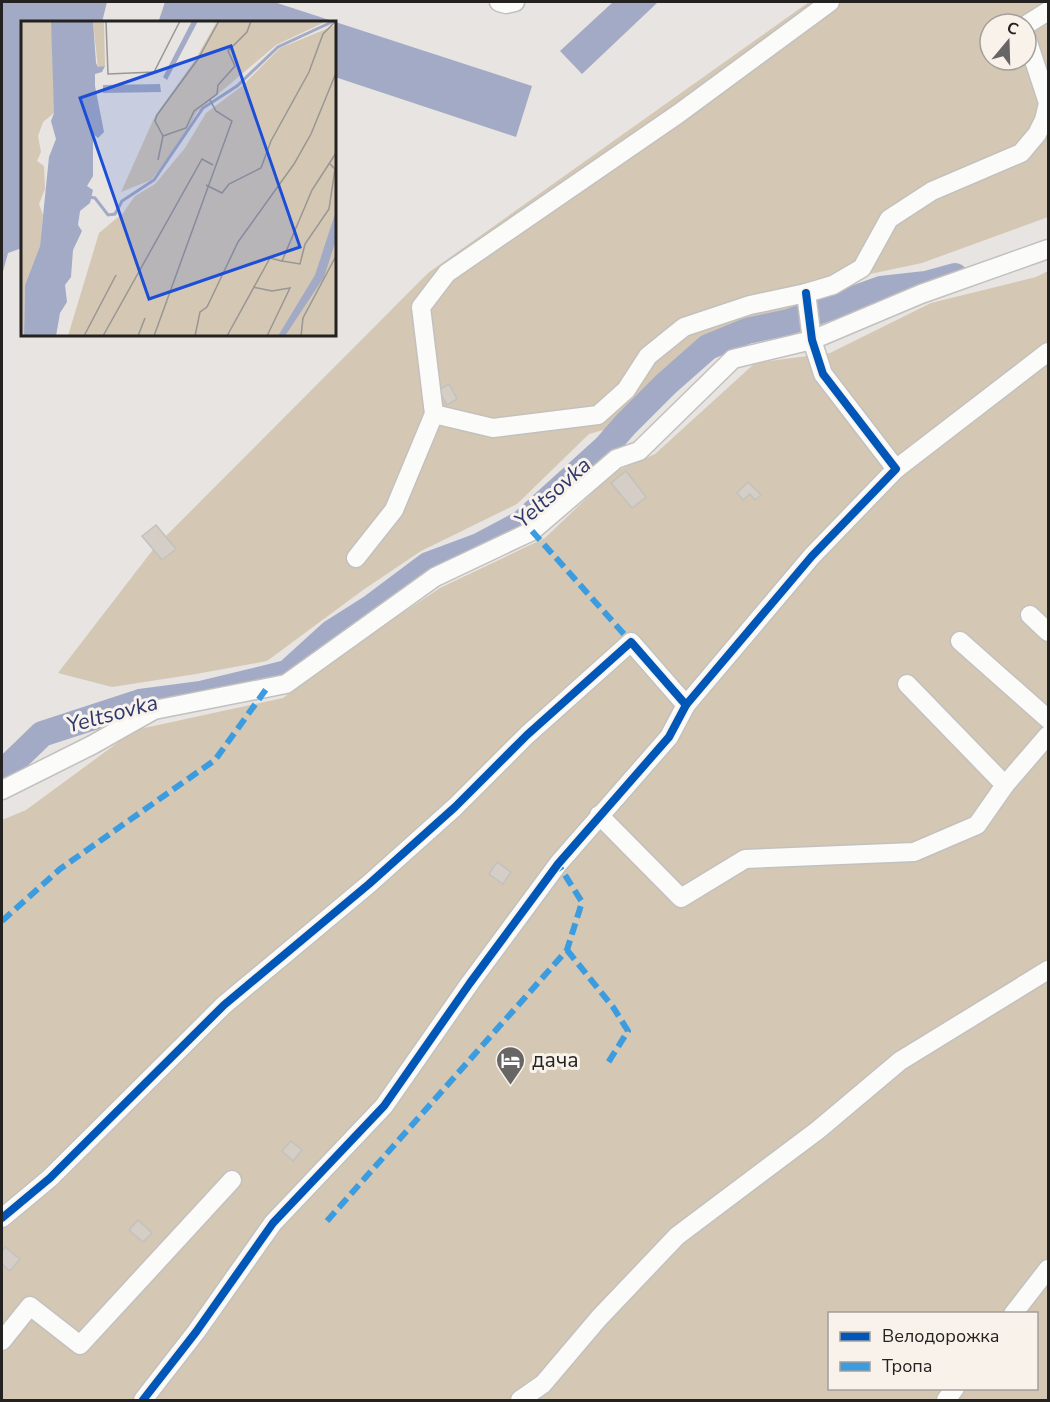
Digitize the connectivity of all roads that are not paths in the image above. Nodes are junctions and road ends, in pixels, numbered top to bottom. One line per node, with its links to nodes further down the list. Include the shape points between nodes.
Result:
1 (498, 2): 2 (street)
2 (514, 2)
3 (830, 2): 9 (street, via 678,114 447,273 421,307)
4 (1037, 72): 6 (street, via 1047,103 1044,120 1021,153 932,191 888,219 861,268 833,285)
5 (1048, 249): 7 (street, via 921,294)
6 (806, 293): 7 (street); 9 (street, via 750,305 684,327 648,356 626,390 598,416 493,428)
7 (812, 340): 10 (street, via 824,374); 20 (street, via 733,359 639,451 616,459 532,531 435,577 286,684 153,710 92,746)
8 (1048, 352): 10 (street)
9 (434, 414): 11 (street, via 394,510)
10 (896, 470): 16 (street, via 812,556)
11 (356, 558)
12 (1030, 615): 13 (street)
13 (1048, 632)
14 (960, 641): 17 (street)
15 (907, 684): 19 (street)
16 (686, 705): 21 (street, via 669,737); 24 (street, via 632,642 369,884 224,1005 50,1178)
17 (1048, 719)
18 (1048, 735): 19 (street)
19 (1005, 785): 21 (street, via 977,825 914,852 745,859 681,898)
20 (2, 790)
21 (599, 815): 28 (street, via 490,956 384,1106 273,1223)
22 (1048, 970): 29 (street, via 900,1061 819,1130 677,1236 543,1384)
23 (232, 1180): 27 (street, via 80,1345 30,1306)
24 (2, 1218)
25 (1048, 1269): 26 (street)
26 (1015, 1312)
27 (2, 1341)
28 (143, 1401)
29 (520, 1401)

